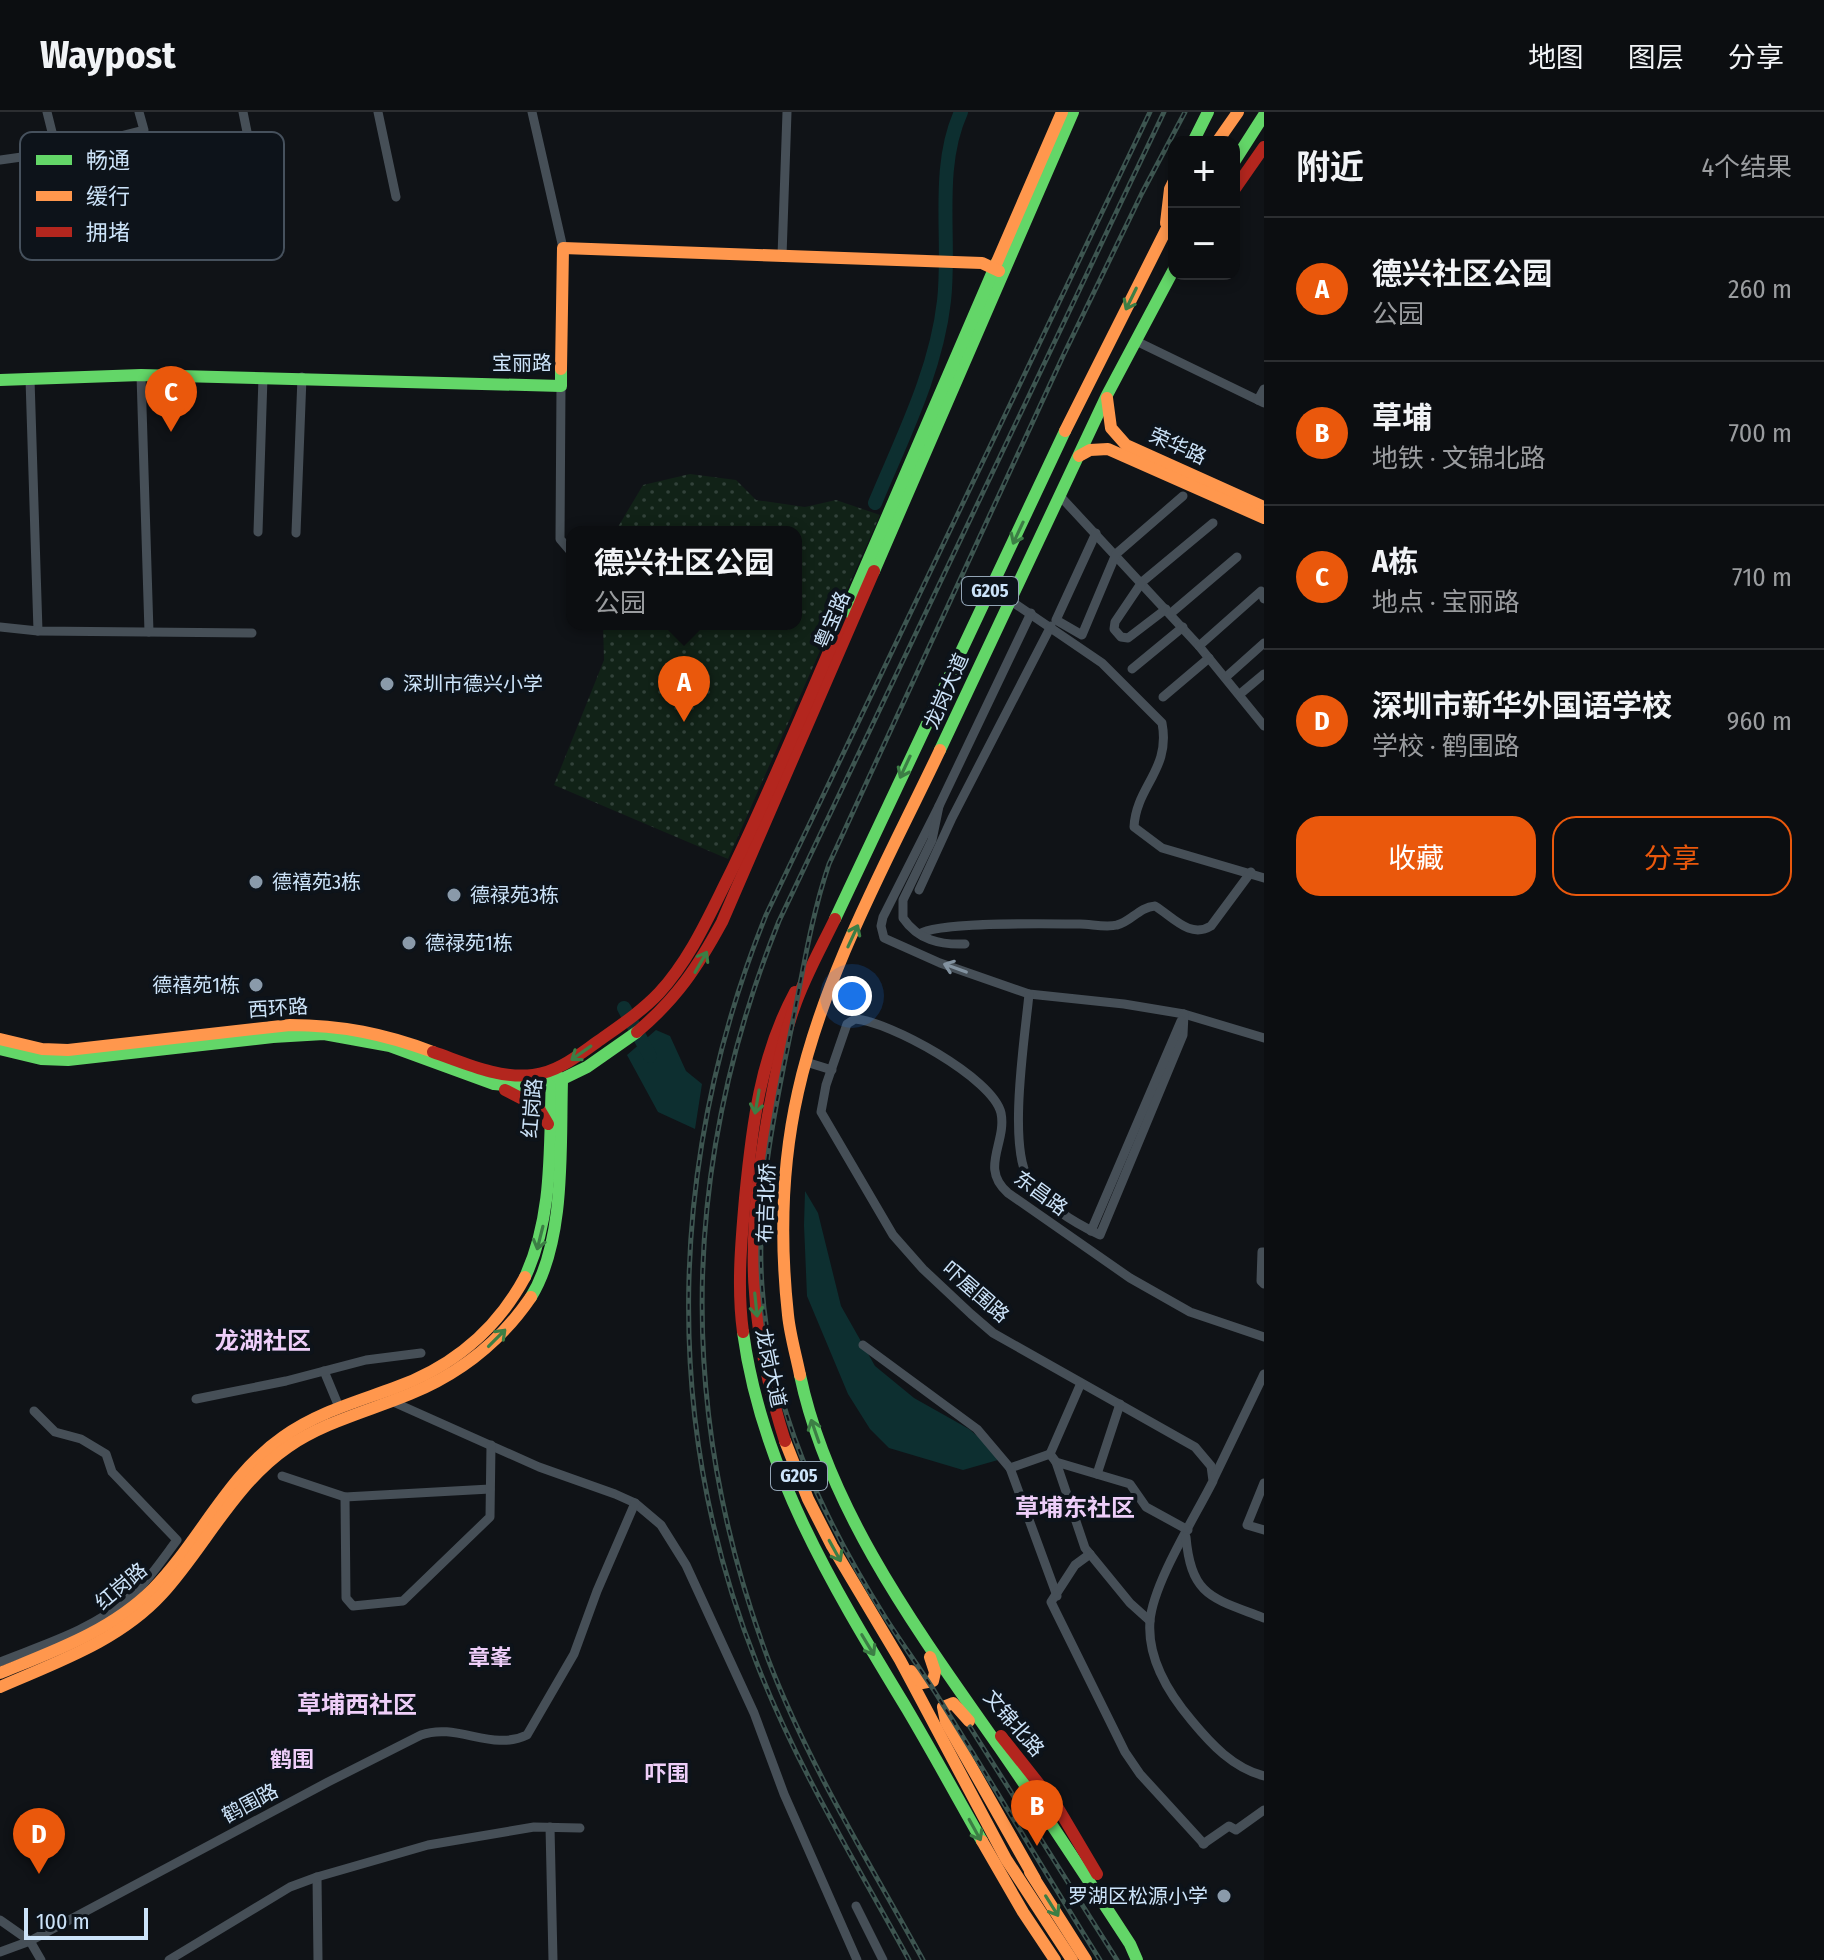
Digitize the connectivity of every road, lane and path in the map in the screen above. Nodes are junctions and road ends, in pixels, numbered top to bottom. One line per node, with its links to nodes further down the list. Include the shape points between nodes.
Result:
1 (47, 112): 13 (street)
2 (139, 112): 14 (street, via 144,130)
3 (243, 112): 15 (street)
4 (378, 112): 24 (street)
5 (532, 112): 28 (street)
6 (787, 112): 29 (street)
7 (1062, 112): 30 (main road, 粤宝路)
8 (1073, 112): 30 (main road, 粤宝路)
9 (1208, 112): 16 (main road)
10 (1238, 112): 17 (main road)
11 (1264, 115): 19 (main road)
12 (1264, 122): 20 (main road)
13 (52, 132)
14 (136, 132)
15 (247, 132)
16 (1196, 136)
17 (1221, 136)
18 (1264, 147): 23 (main road)
19 (1240, 152)
20 (1240, 153)
21 (20, 157): 22 (street)
22 (0, 160)
23 (1240, 182)
24 (396, 197)
25 (1168, 205): 27 (main road)
26 (1168, 224): 27 (main road, 龙岗大道 / G205)
27 (1165, 229): 82 (main road, 龙岗大道 / G205, one-way to 82)
28 (563, 248): 29 (main road); 38 (main road, 宝丽路)
29 (782, 256): 30 (main road, via 982,263)
30 (998, 270): 91 (main road, 粤宝路, one-way to 91, via 753,827 685,960 639,1011); 93 (main road, 粤宝路, one-way to 30, via 650,1021 688,982 722,922)
31 (1170, 280): 32 (main road, 龙岗大道 / G205)
32 (1136, 341): 40 (main road, 龙岗大道 / G205); 41 (street)
33 (141, 375): 34 (main road, 宝丽路); 36 (main road, 宝丽路); 63 (street)
34 (263, 377): 35 (main road, 宝丽路); 48 (street)
35 (302, 377): 38 (main road, 宝丽路); 49 (street)
36 (30, 379): 37 (main road, 宝丽路); 62 (street)
37 (0, 380)
38 (561, 386): 51 (street, via 560,539)
39 (1264, 389): 41 (street)
40 (1107, 395): 42 (main road, 龙岗大道 / G205); 45 (main road, 荣华路, via 1111,428 1126,445)
41 (1261, 401)
42 (1079, 456): 43 (main road, 龙岗大道 / G205); 46 (main road, 荣华路, via 1108,449)
43 (1060, 496): 50 (street); 56 (main road, 龙岗大道 / G205)
44 (1183, 496): 52 (street)
45 (1264, 507)
46 (1264, 518)
47 (1213, 523): 54 (street)
48 (258, 532)
49 (296, 533)
50 (1096, 533): 52 (street); 52 (street, via 1056,620 1082,635)
51 (566, 546)
52 (1116, 554): 54 (street)
53 (1237, 557): 57 (street)
54 (1142, 582): 57 (street); 57 (street, via 1115,622 1121,637 1128,638)
55 (1264, 599): 66 (street, via 1261,591)
56 (1011, 601): 58 (street); 67 (main road, 龙岗大道 / G205)
57 (1168, 611): 61 (street)
58 (1031, 613): 59 (street); 68 (street)
59 (1051, 626): 77 (street, via 1102,663 1162,723 1162,754 1135,811 1134,827 1162,848); 79 (street)
60 (0, 627): 62 (street)
61 (1183, 627): 66 (street); 70 (street)
62 (38, 631): 63 (street)
63 (149, 632): 64 (street)
64 (252, 633)
65 (1264, 643): 72 (street)
66 (1199, 646): 69 (street)
67 (988, 648): 68 (street); 89 (main road, 龙岗大道 / G205, one-way to 67, via 843,956)
68 (1009, 658): 76 (street)
69 (1209, 658): 72 (street); 74 (street)
70 (1132, 669)
71 (1264, 674): 73 (street)
72 (1226, 677): 73 (street)
73 (1240, 694): 75 (street)
74 (1163, 697)
75 (1264, 726)
76 (939, 806): 80 (street, via 932,840 901,909 908,926); 83 (street, one-way to 76, via 884,938 883,917)
77 (1251, 872): 78 (street); 80 (street, via 1203,931 1147,906 1118,925 1022,924 940,928)
78 (1264, 878)
79 (919, 890)
80 (920, 934): 81 (street, via 941,945)
81 (965, 944)
82 (818, 954): 94 (main road, 龙岗大道 / G205, via 780,1048); 98 (main road, 龙岗大道, one-way to 98, via 785,1007 769,1051 749,1150)
83 (1029, 994): 84 (street); 84 (street, via 1020,1155 1038,1192 1055,1209 1096,1233)
84 (1184, 1014): 86 (street)
85 (878, 1023): 90 (street, 吓屋围路, via 855,1019 847,1024); 103 (street, 东昌路, via 965,1071 994,1098 1002,1128 994,1178 1008,1193 1130,1278 1190,1312)
86 (1264, 1038)
87 (0, 1039): 91 (main road, 西环路, via 68,1050 325,1025 393,1037 497,1074)
88 (0, 1049): 92 (main road, 西环路, via 68,1060 324,1034 390,1046)
89 (806, 1062): 90 (street); 96 (main road, 龙岗大道 / G205)
90 (832, 1070): 108 (street, 吓屋围路, via 821,1103 824,1120 893,1235 993,1333)
91 (553, 1071): 93 (main road, 红岗路)
92 (483, 1081): 93 (main road, 西环路, via 517,1087); 95 (main road, via 538,1107)
93 (557, 1083): 95 (main road, 红岗路); 110 (main road, 红岗路, one-way to 93, via 473,1359 510,1325 538,1283 556,1228)
94 (769, 1113): 97 (main road, 布吉北桥 / G205)
95 (549, 1133): 112 (main road, 红岗路, one-way to 112, via 540,1242 506,1306 475,1343 439,1368)
96 (789, 1143): 101 (main road, 布吉北桥 / G205)
97 (757, 1200): 100 (main road, 龙岗大道 / G205)
98 (743, 1219): 100 (main road); 156 (main road, 龙岗大道, one-way to 156, via 742,1329 779,1475 837,1593)
99 (1264, 1252): 102 (street)
100 (752, 1253): 131 (main road, 龙岗大道 / G205, one-way to 131, via 760,1337 789,1452 836,1554)
101 (785, 1265): 130 (main road, 龙岗大道 / G205, one-way to 101, via 860,1533 822,1451 798,1369)
102 (1264, 1284)
103 (1264, 1337)
104 (863, 1345): 116 (street, via 977,1429)
105 (421, 1353): 106 (street)
106 (324, 1371): 109 (street); 112 (street)
107 (1264, 1374): 119 (street)
108 (1081, 1383): 111 (street, 吓屋围路); 115 (street)
109 (196, 1399)
110 (391, 1401): 114 (street); 134 (main road, 红岗路, via 316,1430 269,1461 163,1593 125,1627)
111 (1120, 1404): 117 (street); 119 (street, 吓屋围路, via 1195,1447 1211,1466)
112 (339, 1407): 133 (main road, 红岗路, via 267,1449 167,1573 128,1611 81,1639)
113 (34, 1411): 132 (street, via 55,1432 106,1454 112,1472 177,1540 140,1586 109,1613)
114 (491, 1445): 121 (street); 123 (street)
115 (1053, 1458): 116 (street); 117 (street); 126 (street)
116 (1010, 1468): 127 (street)
117 (1097, 1474): 125 (street, via 1130,1484 1146,1507)
118 (282, 1476): 122 (street)
119 (1213, 1481): 125 (street)
120 (1264, 1483): 124 (street, via 1247,1525)
121 (490, 1489): 122 (street); 122 (street, via 490,1517 403,1601 353,1606 346,1598)
122 (345, 1497)
123 (635, 1503): 147 (street, 鹤围路, via 574,1654 527,1735 507,1741 448,1731 421,1735); 150 (street, via 661,1525 686,1565 754,1713)
124 (1264, 1530)
125 (1187, 1533): 128 (street, via 1196,1582 1208,1594); 129 (street, via 1163,1577)
126 (1090, 1554): 127 (street, via 1075,1565); 129 (street)
127 (1057, 1596): 139 (street, via 1051,1602 1125,1752 1204,1844)
128 (1264, 1618)
129 (1150, 1621): 138 (street, via 1159,1670 1184,1712 1221,1753)
130 (918, 1635): 131 (main road, via 935,1668 933,1681 922,1683); 135 (main road, 龙岗大道 / G205)
131 (902, 1661): 136 (main road, 龙岗大道 / G205)
132 (0, 1662)
133 (0, 1673)
134 (0, 1687)
135 (962, 1694): 137 (main road, 龙岗大道 / G205); 148 (main road, 文锦北路, via 1058,1808 1104,1885)
136 (934, 1723): 144 (main road, G205); 157 (main road, via 1011,1869)
137 (998, 1748): 142 (main road, 文锦北路 / G205)
138 (1264, 1776)
139 (1264, 1810)
140 (550, 1827): 141 (street); 143 (street, via 428,1845); 154 (street)
141 (580, 1828)
142 (1068, 1848): 144 (main road, via 959,1708 945,1704 946,1722); 148 (main road, 文锦北路 / G205)
143 (317, 1877): 152 (street, via 290,1887); 153 (street)
144 (1035, 1879): 158 (main road, G205, one-way to 158)
145 (856, 1906): 155 (street)
146 (0, 1920): 147 (street)
147 (30, 1941): 149 (street, 鹤围路); 151 (street)
148 (1130, 1944): 159 (main road, 文锦北路 / G205)
149 (0, 1952)
150 (854, 1959)
151 (41, 1960)
152 (169, 1960)
153 (318, 1960)
154 (553, 1960)
155 (883, 1960)
156 (1055, 1960)
157 (1072, 1960)
158 (1086, 1960)
159 (1137, 1960)

